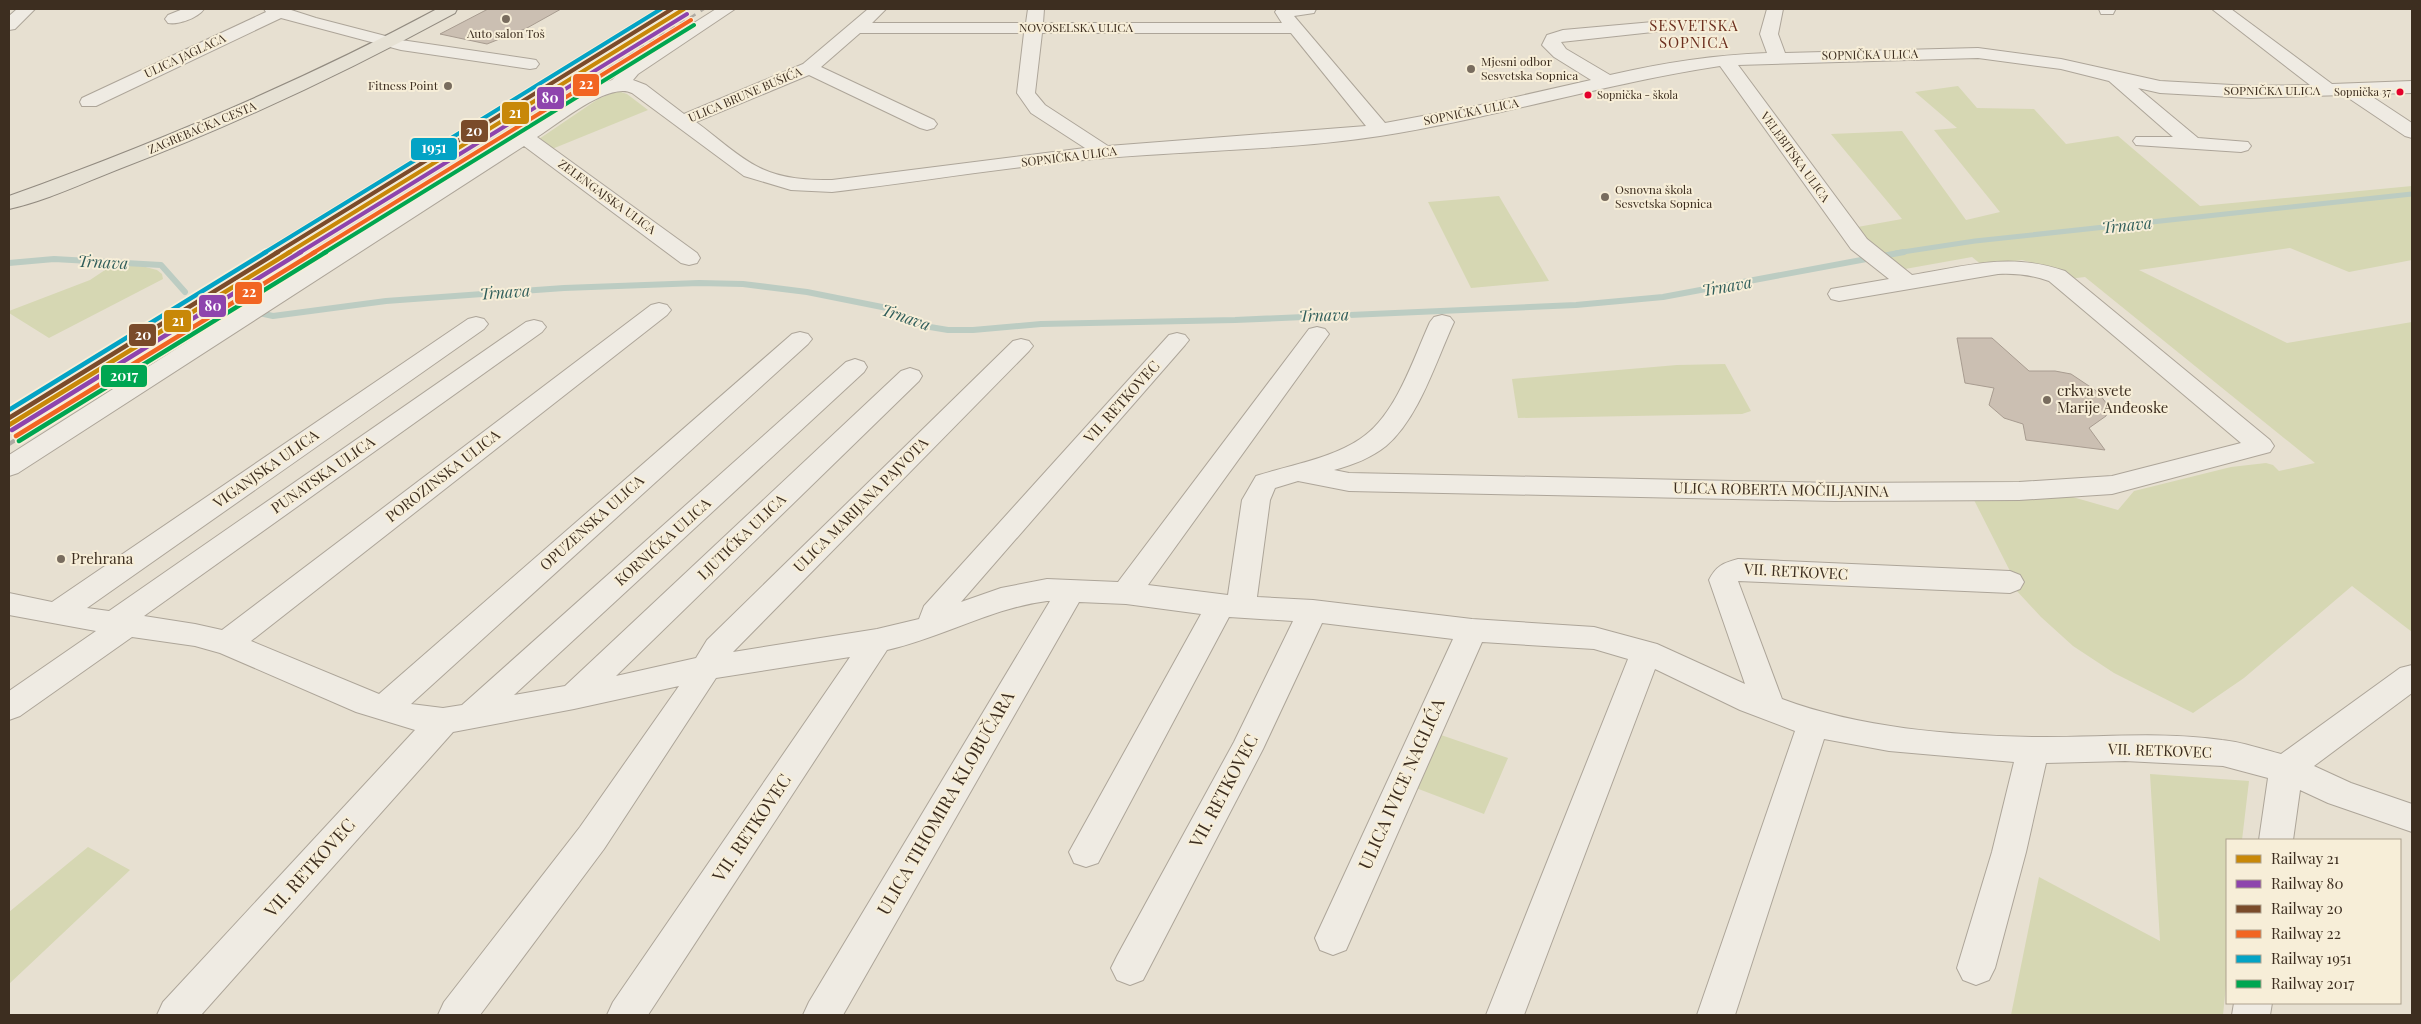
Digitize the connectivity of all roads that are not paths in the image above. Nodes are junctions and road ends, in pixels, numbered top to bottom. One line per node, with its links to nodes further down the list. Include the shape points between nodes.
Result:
1 (27, 9): 13 (street)
2 (196, 9): 12 (street)
3 (449, 9): 18 (main road, ZAGREBAČKA CESTA)
4 (727, 9): 25 (street, via 632,70)
5 (878, 9): 15 (street, ULICA BRUNE BUŠIĆA)
6 (1036, 9): 17 (street)
7 (1308, 9): 11 (street)
8 (1775, 9): 19 (street, via 1769,34)
9 (2220, 9): 27 (street)
10 (277, 10): 18 (street, ULICA JAGLACA, via 310,22); 28 (street, ULICA JAGLACA)
11 (1281, 10): 16 (street)
12 (174, 19)
13 (9, 25)
14 (1653, 27): 24 (street, via 1563,35 1553,39 1551,45 1560,53)
15 (858, 28): 17 (street, NOVOSELSKA ULICA); 22 (street, ULICA BRUNE BUŠIĆA)
16 (1295, 28): 17 (street, NOVOSELSKA ULICA); 31 (street)
17 (1033, 29): 37 (street, via 1026,93 1038,108)
18 (389, 41): 21 (street, via 426,50); 38 (main road, ZAGREBAČKA CESTA, via 285,93 207,127)
19 (1777, 57): 20 (street, SOPNIČKA ULICA); 23 (street, SOPNIČKA ULICA, via 1978,53 2061,64)
20 (1725, 60): 24 (street, SOPNIČKA ULICA); 40 (street, VELEBITSKA ULICA, via 1849,231)
21 (530, 64)
22 (809, 68): 29 (street, ULICA BRUNE BUŠIĆA); 30 (street, ULICA BRUNE BUŠIĆA)
23 (2113, 76): 27 (street, SOPNIČKA ULICA, via 2160,87 2250,92); 35 (street)
24 (1608, 82): 31 (street, SOPNIČKA ULICA)
25 (618, 84): 29 (street, SOPNIČKA ULICA, via 639,89); 33 (street, via 599,91)
26 (2412, 87): 27 (street, SOPNIČKA ULICA)
27 (2340, 91): 32 (street)
28 (89, 102)
29 (681, 122): 37 (street, SOPNIČKA ULICA, via 752,172 769,180 807,187)
30 (928, 124)
31 (1380, 130): 37 (street, SOPNIČKA ULICA)
32 (2412, 132)
33 (524, 137): 39 (street, ZELENGAJSKA ULICA); 52 (street)
34 (2143, 141): 35 (street)
35 (2191, 142): 36 (street)
36 (2241, 146)
37 (1104, 152)
38 (9, 203)
39 (689, 258)
40 (1908, 283): 41 (street); 53 (street, ULICA ROBERTA MOČILJANINA, via 2019,265 2057,276 2261,446 2112,484 2019,491 1764,491 1349,482)
41 (1839, 294)
42 (659, 310): 65 (street, POROZINSKA ULICA)
43 (1442, 322): 53 (street, ULICA ROBERTA MOČILJANINA, via 1392,425 1377,440 1351,454)
44 (476, 324): 60 (street, VIGANJSKA ULICA)
45 (534, 327): 61 (street, PUNATSKA ULICA)
46 (1317, 334): 56 (street)
47 (800, 339): 71 (street, OPUZENSKA ULICA)
48 (1177, 340): 62 (street, VII. RETKOVEC, via 934,614)
49 (1022, 346): 67 (street, ULICA MARIJANA PAJVOTA, via 718,648)
50 (855, 368): 73 (street, KORNIĆKA ULICA)
51 (910, 376): 69 (street, LJUTIĆKA ULICA)
52 (9, 467)
53 (1297, 472): 58 (street, ULICA ROBERTA MOČILJANINA, via 1265,482 1256,500)
54 (2010, 582): 72 (street, VII. RETKOVEC, via 1738,569 1725,575 1723,580)
55 (1070, 592): 56 (street, VII. RETKOVEC); 62 (street, VII. RETKOVEC, via 1047,590 1009,597); 86 (street, ULICA TIHOMIRA KLOBUČARA)
56 (1126, 593): 58 (street, VII. RETKOVEC)
57 (9, 604): 60 (street, VII. RETKOVEC)
58 (1230, 606): 59 (street, VII. RETKOVEC); 79 (street)
59 (1313, 611): 63 (street, VII. RETKOVEC); 81 (street, VII. RETKOVEC, via 1247,749)
60 (56, 614): 61 (street, VII. RETKOVEC)
61 (120, 624): 65 (street, VII. RETKOVEC); 70 (street)
62 (934, 624): 64 (street, VII. RETKOVEC, via 913,633)
63 (1472, 630): 66 (street, VII. RETKOVEC, via 1594,638); 80 (street, ULICA IVICE NAGLIĆA)
64 (877, 641): 67 (street, VII. RETKOVEC); 85 (street, VII. RETKOVEC)
65 (227, 643): 71 (street, VII. RETKOVEC)
66 (1646, 652): 72 (street, VII. RETKOVEC); 87 (street)
67 (706, 668): 69 (street, VII. RETKOVEC); 84 (street, via 592,838)
68 (2411, 677): 76 (street)
69 (574, 697): 73 (street, VII. RETKOVEC)
70 (9, 707)
71 (385, 708): 73 (street, VII. RETKOVEC, via 405,716)
72 (1769, 708): 74 (street, VII. RETKOVEC)
73 (457, 718): 83 (street, VII. RETKOVEC)
74 (1813, 724): 75 (street, VII. RETKOVEC, via 1889,738); 88 (street)
75 (2033, 750): 76 (street, VII. RETKOVEC, via 2125,748 2223,753); 82 (street, via 2009,852)
76 (2286, 768): 77 (street, VII. RETKOVEC, via 2340,793); 78 (street)
77 (2412, 818)
78 (2276, 839)
79 (1086, 852)
80 (1333, 938)
81 (1130, 968)
82 (1976, 968)
83 (176, 1015)
84 (457, 1015)
85 (626, 1015)
86 (822, 1015)
87 (1505, 1015)
88 (1716, 1015)

